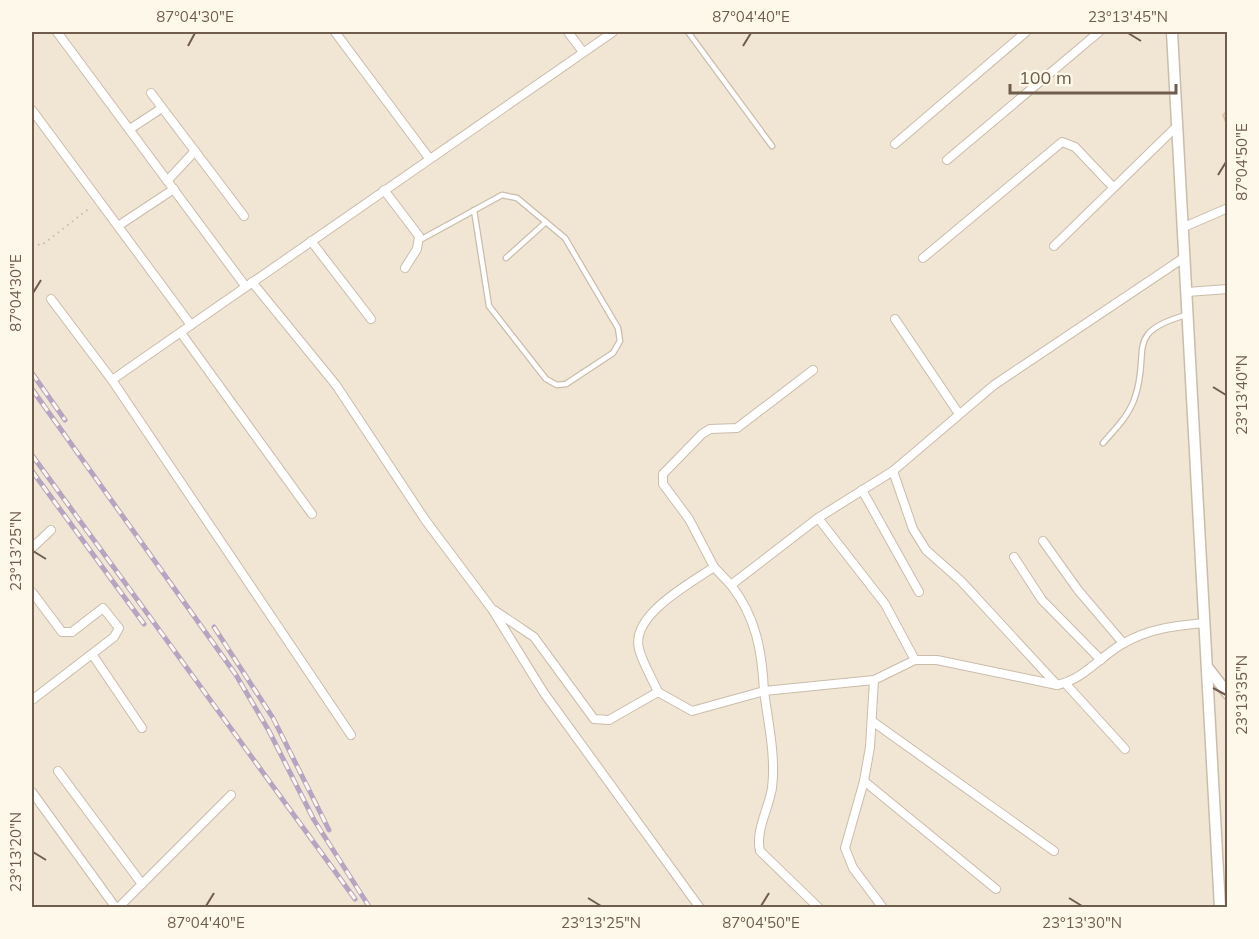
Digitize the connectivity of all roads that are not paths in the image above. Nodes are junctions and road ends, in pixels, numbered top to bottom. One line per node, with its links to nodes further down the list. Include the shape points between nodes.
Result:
1 (57, 32): 14 (street)
2 (335, 32): 18 (street)
3 (568, 32): 9 (street)
4 (614, 32): 9 (street)
5 (688, 32): 16 (lane)
6 (1026, 32): 15 (street)
7 (1099, 32): 19 (street)
8 (1172, 32): 13 (street)
9 (583, 52): 18 (street)
10 (151, 93): 11 (street)
11 (162, 108): 14 (street); 17 (street)
12 (32, 110): 28 (street)
13 (1177, 126): 21 (street); 29 (street)
14 (130, 129): 20 (street)
15 (895, 144)
16 (772, 146)
17 (195, 151): 20 (street); 26 (street)
18 (429, 158): 23 (street)
19 (947, 160)
20 (168, 180): 22 (street)
21 (1113, 187): 32 (street); 35 (street, via 1075,147 1062,142)
22 (174, 189): 28 (street); 37 (street)
23 (384, 190): 30 (street); 31 (street)
24 (1227, 208): 29 (street)
25 (474, 210): 27 (lane, via 502,195 511,195); 27 (lane, via 489,306 546,379 561,385 613,353 620,335 575,252); 30 (lane)
26 (244, 216)
27 (546, 222): 34 (lane)
28 (118, 226): 44 (street)
29 (1184, 227): 33 (street)
30 (420, 240): 36 (street)
31 (311, 242): 37 (street); 42 (street)
32 (1054, 246)
33 (1185, 257): 39 (street); 48 (street, via 994,385)
34 (506, 258)
35 (923, 258)
36 (405, 268)
37 (249, 284): 44 (street); 62 (street, via 336,386 426,521)
38 (1227, 289): 39 (street)
39 (1187, 292): 41 (street)
40 (51, 299): 47 (street)
41 (1188, 314): 49 (lane, via 1160,322 1148,333 1133,404); 63 (street)
42 (371, 319)
43 (895, 319): 48 (street)
44 (191, 325): 45 (street)
45 (181, 333): 47 (street); 52 (street)
46 (813, 370): 58 (street, via 737,428 705,431 663,474 663,484 689,519)
47 (112, 380): 77 (street)
48 (959, 414): 50 (street)
49 (1103, 443)
50 (893, 471): 51 (street); 70 (street, via 920,542)
51 (862, 490): 53 (street); 61 (street)
52 (312, 513)
53 (818, 518): 59 (street); 66 (street, via 885,604)
54 (51, 530): 56 (street)
55 (1043, 541): 64 (street)
56 (32, 548)
57 (1014, 557): 67 (street, via 1042,600)
58 (714, 567): 59 (street); 72 (street, via 668,600 643,624 639,650)
59 (731, 585): 71 (street, via 745,603 760,643)
60 (32, 592): 65 (street, via 66,633 100,608 106,609 118,631)
61 (919, 592)
62 (492, 609): 72 (street, via 534,637 594,719 609,720); 88 (street, via 544,693)
63 (1205, 623): 64 (street, via 1163,627); 68 (street)
64 (1123, 643): 67 (street)
65 (92, 654): 74 (street); 76 (street)
66 (915, 660): 69 (street); 70 (street, via 937,660)
67 (1101, 660): 70 (street, via 1077,679)
68 (1208, 668): 73 (street); 90 (street)
69 (874, 680): 71 (street); 75 (street)
70 (1061, 684): 78 (street)
71 (764, 691): 72 (street, via 692,711); 89 (street, via 773,773 769,807 759,835 760,851)
72 (658, 692)
73 (1227, 694)
74 (32, 700)
75 (872, 721): 80 (street); 83 (street)
76 (142, 728)
77 (351, 735)
78 (1125, 749)
79 (58, 771): 84 (street)
80 (864, 781): 85 (street); 86 (street, via 846,855)
81 (32, 792): 87 (street)
82 (231, 795): 84 (street)
83 (1054, 851)
84 (142, 884): 87 (street)
85 (996, 889)
86 (881, 907)
87 (117, 908)
88 (700, 908)
89 (819, 908)
90 (1220, 908)

